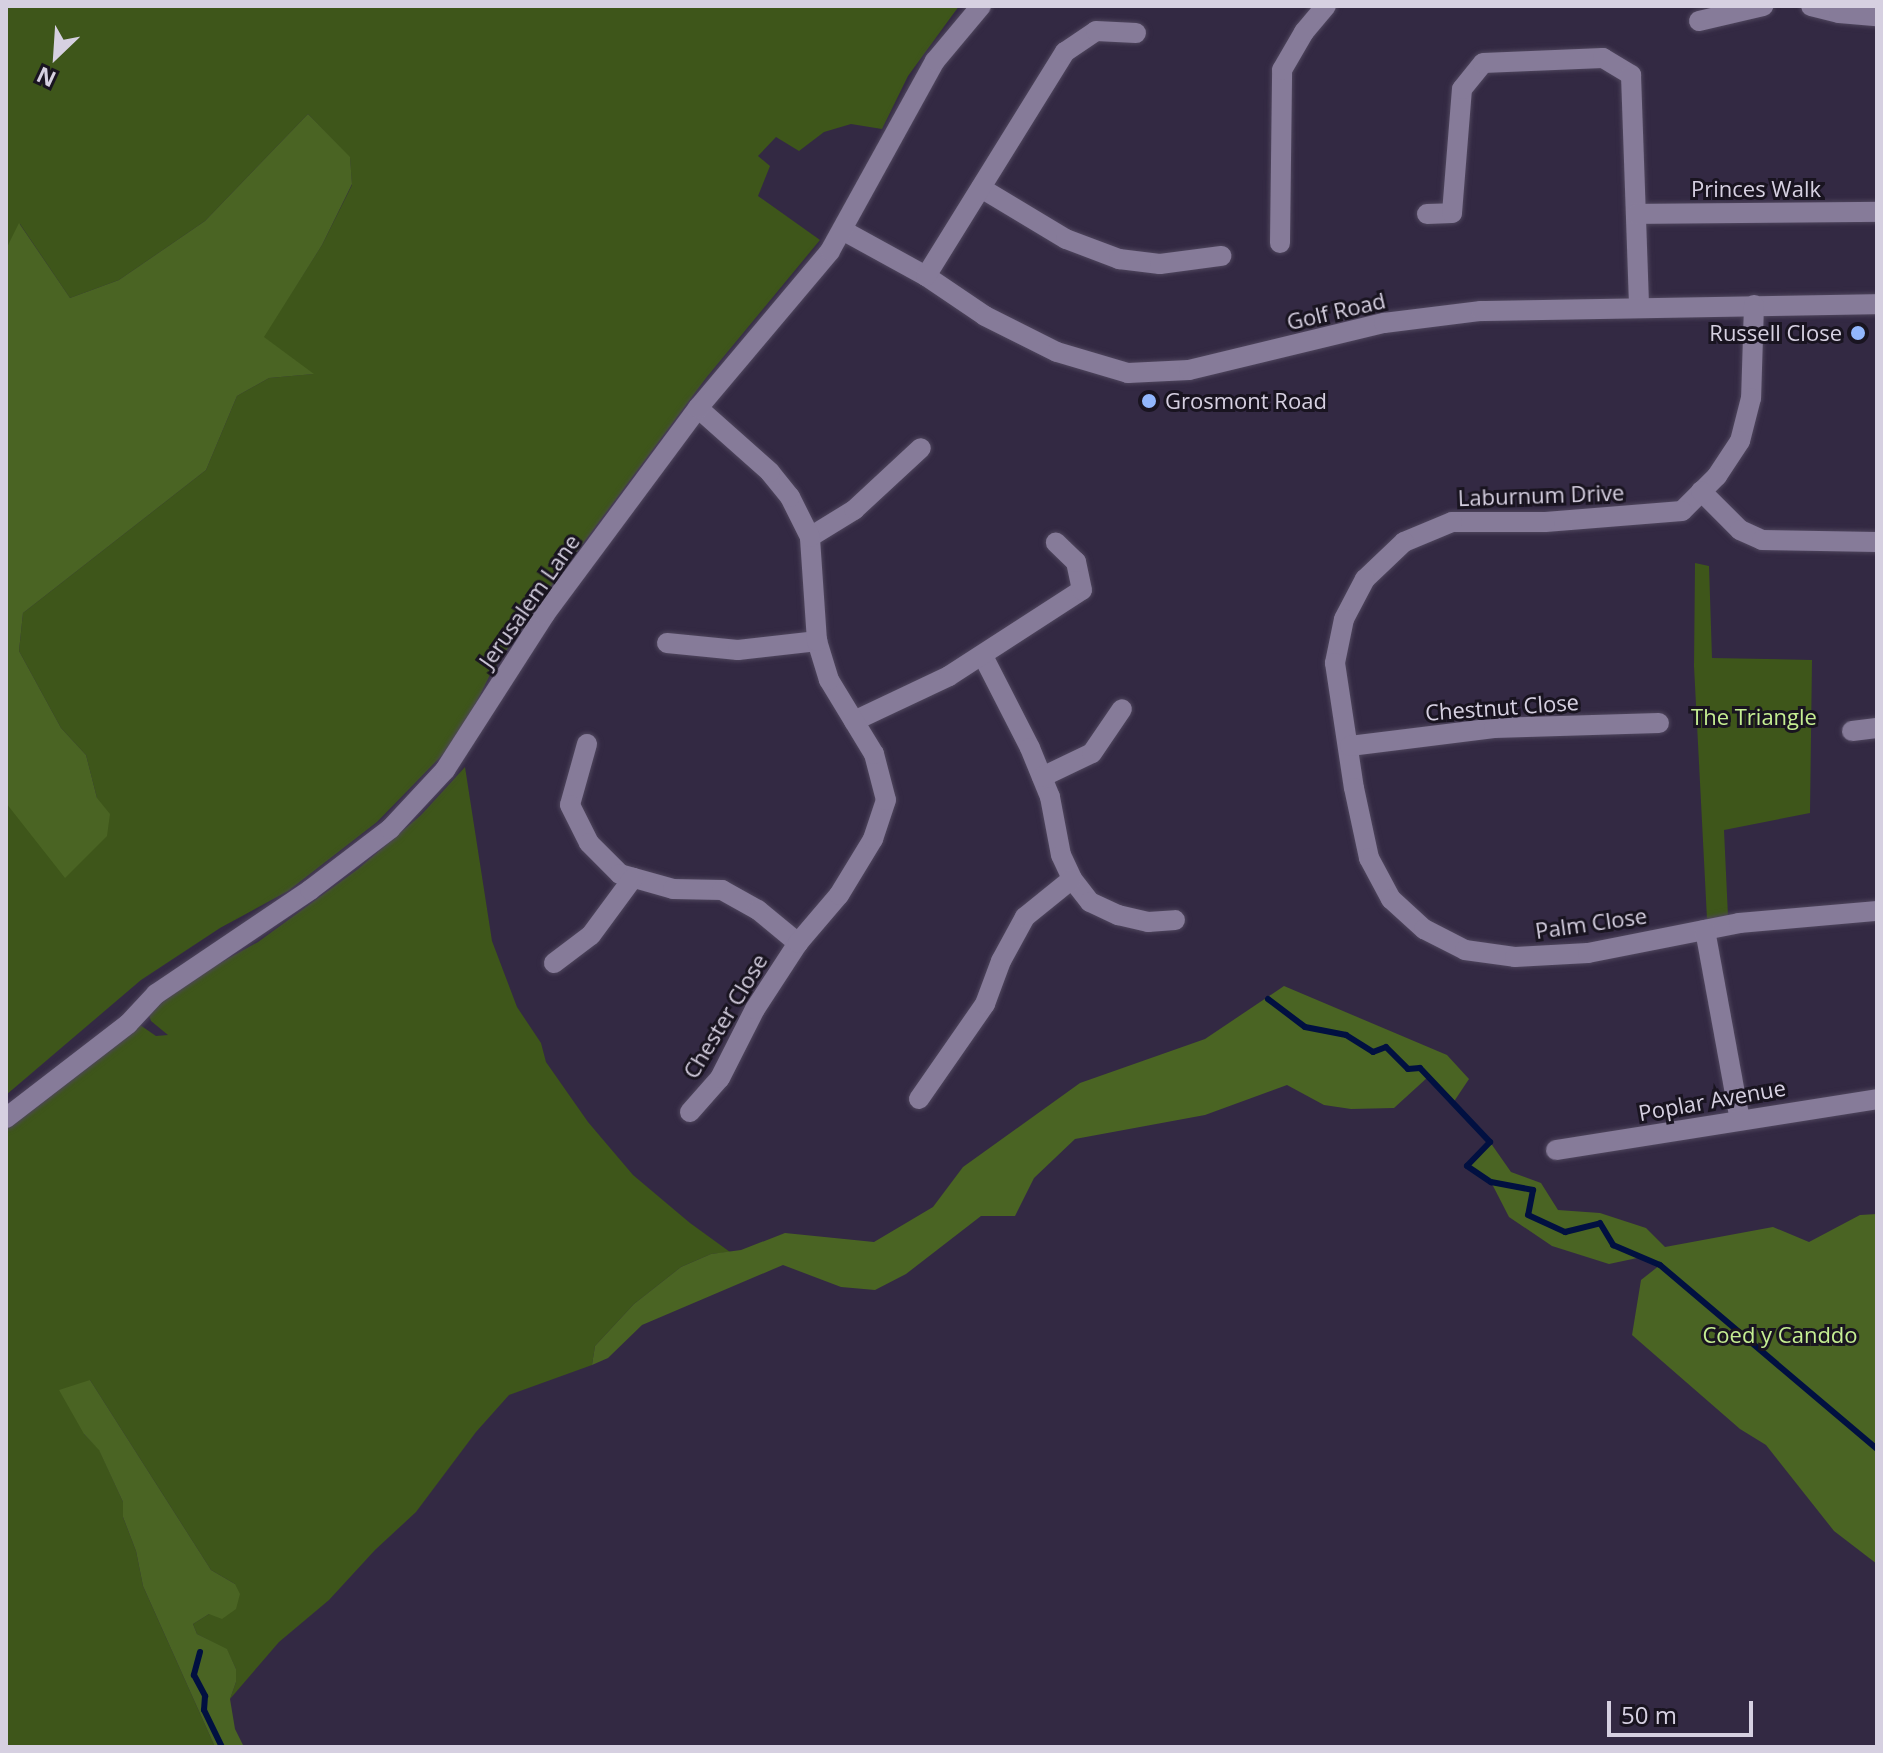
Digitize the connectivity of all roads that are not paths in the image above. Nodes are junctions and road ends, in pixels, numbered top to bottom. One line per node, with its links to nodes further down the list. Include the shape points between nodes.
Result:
1 (981, 6): 12 (street, Jerusalem Lane, via 935,61)
2 (1326, 6): 13 (street, via 1282,70)
3 (1763, 6): 6 (street)
4 (1811, 6): 5 (street)
5 (1877, 16)
6 (1699, 21)
7 (1136, 33): 8 (street, via 1096,31 1065,52)
8 (981, 188): 14 (street, via 1066,239 1119,259 1160,264); 15 (street)
9 (1877, 212): 11 (street, Princes Walk)
10 (1427, 214): 11 (street, via 1452,213 1462,89 1483,63 1603,58 1631,75)
11 (1636, 214): 18 (street)
12 (844, 231): 15 (street, Golf Road); 19 (street, Jerusalem Lane)
13 (1280, 243)
14 (1221, 256)
15 (926, 276): 18 (street, Golf Road, via 985,316 1057,352 1128,373 1189,370 1384,323 1481,311)
16 (1877, 304): 17 (street, Golf Road)
17 (1754, 305): 18 (street, Golf Road); 21 (street, Laburnum Drive, via 1751,398 1740,441)
18 (1639, 306)
19 (698, 408): 22 (street, Chester Close, via 770,472); 46 (street, Jerusalem Lane, via 545,614 445,770 390,829 156,994 128,1024)
20 (921, 448): 22 (street, via 854,510)
21 (1701, 491): 23 (street, via 1740,530 1762,540); 34 (street, Laburnum Drive, via 1682,511 1545,522 1452,522 1404,542 1365,579 1344,619 1335,663)
22 (810, 537): 25 (street, Chester Close)
23 (1877, 542)
24 (1056, 543): 27 (street, via 1076,562 1082,590)
25 (817, 641): 26 (street, via 738,650); 29 (street, Chester Close, via 829,680)
26 (667, 643)
27 (983, 656): 29 (street); 35 (street)
28 (1122, 709): 35 (street, via 1092,753)
29 (854, 721): 41 (street, Chester Close, via 874,754 886,800 873,839 839,895)
30 (1659, 723): 34 (street, Chestnut Close, via 1494,728)
31 (1877, 728): 32 (street)
32 (1852, 731)
33 (587, 744): 36 (street, Chester Close, via 570,805 589,843 620,874)
34 (1350, 746): 40 (street, Palm Close, via 1369,858 1391,899 1465,950 1515,957 1588,953)
35 (1042, 777): 37 (street)
36 (633, 878): 41 (street, Chester Close, via 673,889 722,890 758,910); 42 (street, via 591,935)
37 (1072, 879): 39 (street, via 1090,902 1118,915 1148,922); 43 (street, via 1025,917 985,1004)
38 (1877, 911): 40 (street, Palm Close)
39 (1175, 920)
40 (1705, 930): 47 (street)
41 (798, 943): 45 (street, Chester Close, via 755,1009 720,1078)
42 (554, 963)
43 (919, 1099)
44 (1877, 1099): 47 (street, Poplar Avenue)
45 (690, 1112)
46 (6, 1118)
47 (1740, 1120): 48 (street, Poplar Avenue)
48 (1556, 1150)

